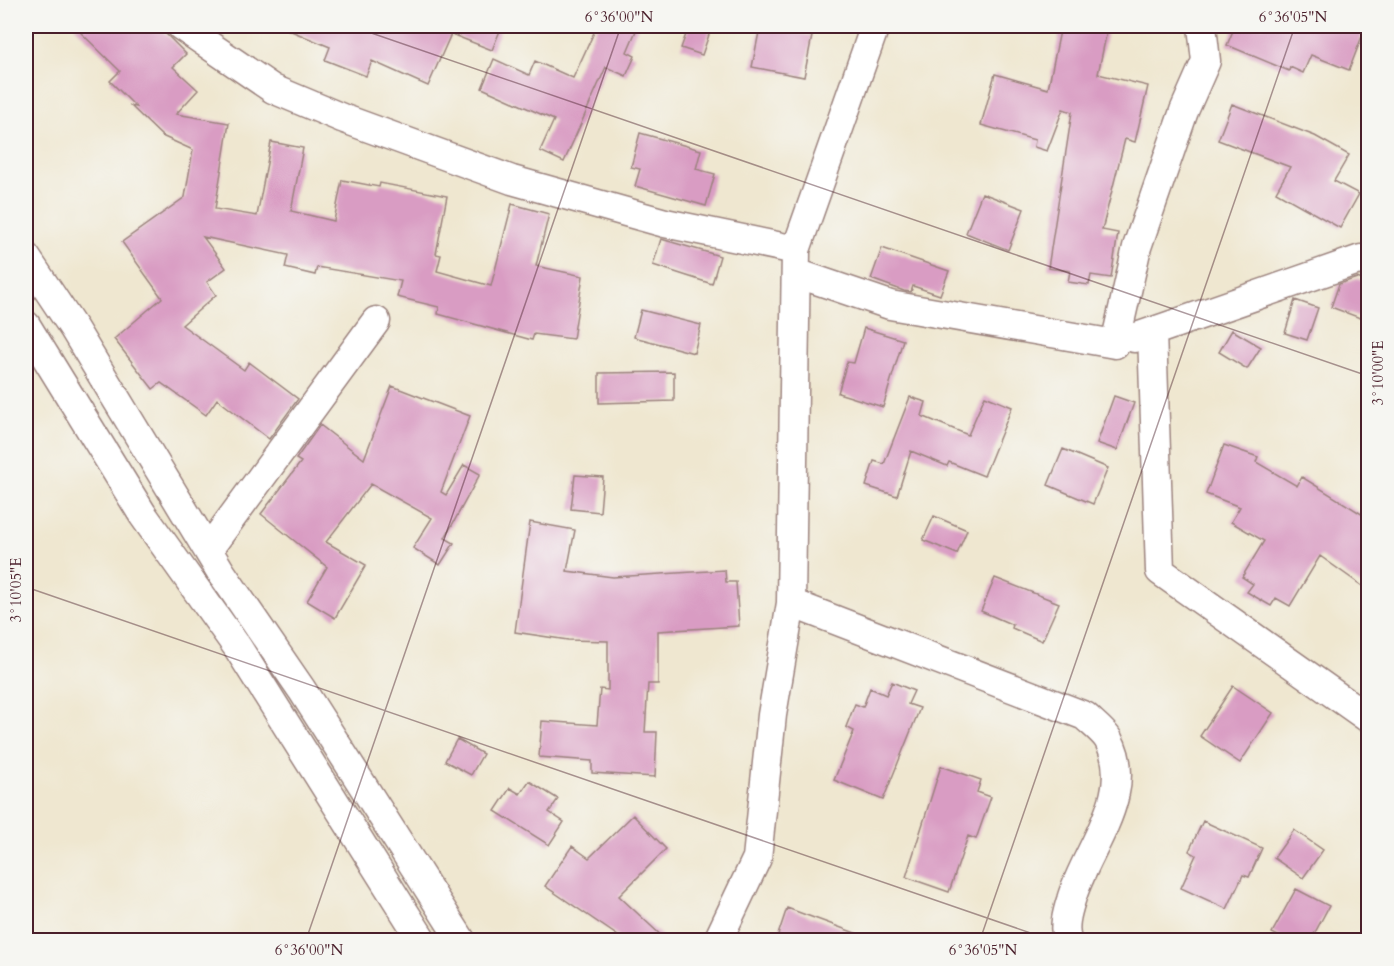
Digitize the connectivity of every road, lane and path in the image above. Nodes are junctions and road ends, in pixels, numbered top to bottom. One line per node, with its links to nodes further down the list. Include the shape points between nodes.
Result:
1 (181, 26): 5 (street, via 273,89 352,122 512,180)
2 (875, 26): 5 (street)
3 (1202, 26): 10 (street, via 1206,61 1184,111 1137,247)
4 (26, 256): 11 (street)
5 (796, 261): 10 (street, via 890,305); 12 (street)
6 (1368, 263): 9 (street, via 1361,259)
7 (376, 321): 11 (street)
8 (26, 325): 14 (street, via 143,514 238,648)
9 (1152, 332): 10 (street); 13 (street, via 1160,571)
10 (1115, 344)
11 (208, 550): 15 (street)
12 (792, 603): 16 (street, via 772,715 757,858); 17 (street, via 1085,717 1107,738 1118,764 1109,817 1076,882 1066,918)
13 (1368, 718)
14 (422, 940)
15 (461, 940)
16 (718, 940)
17 (1067, 940)

